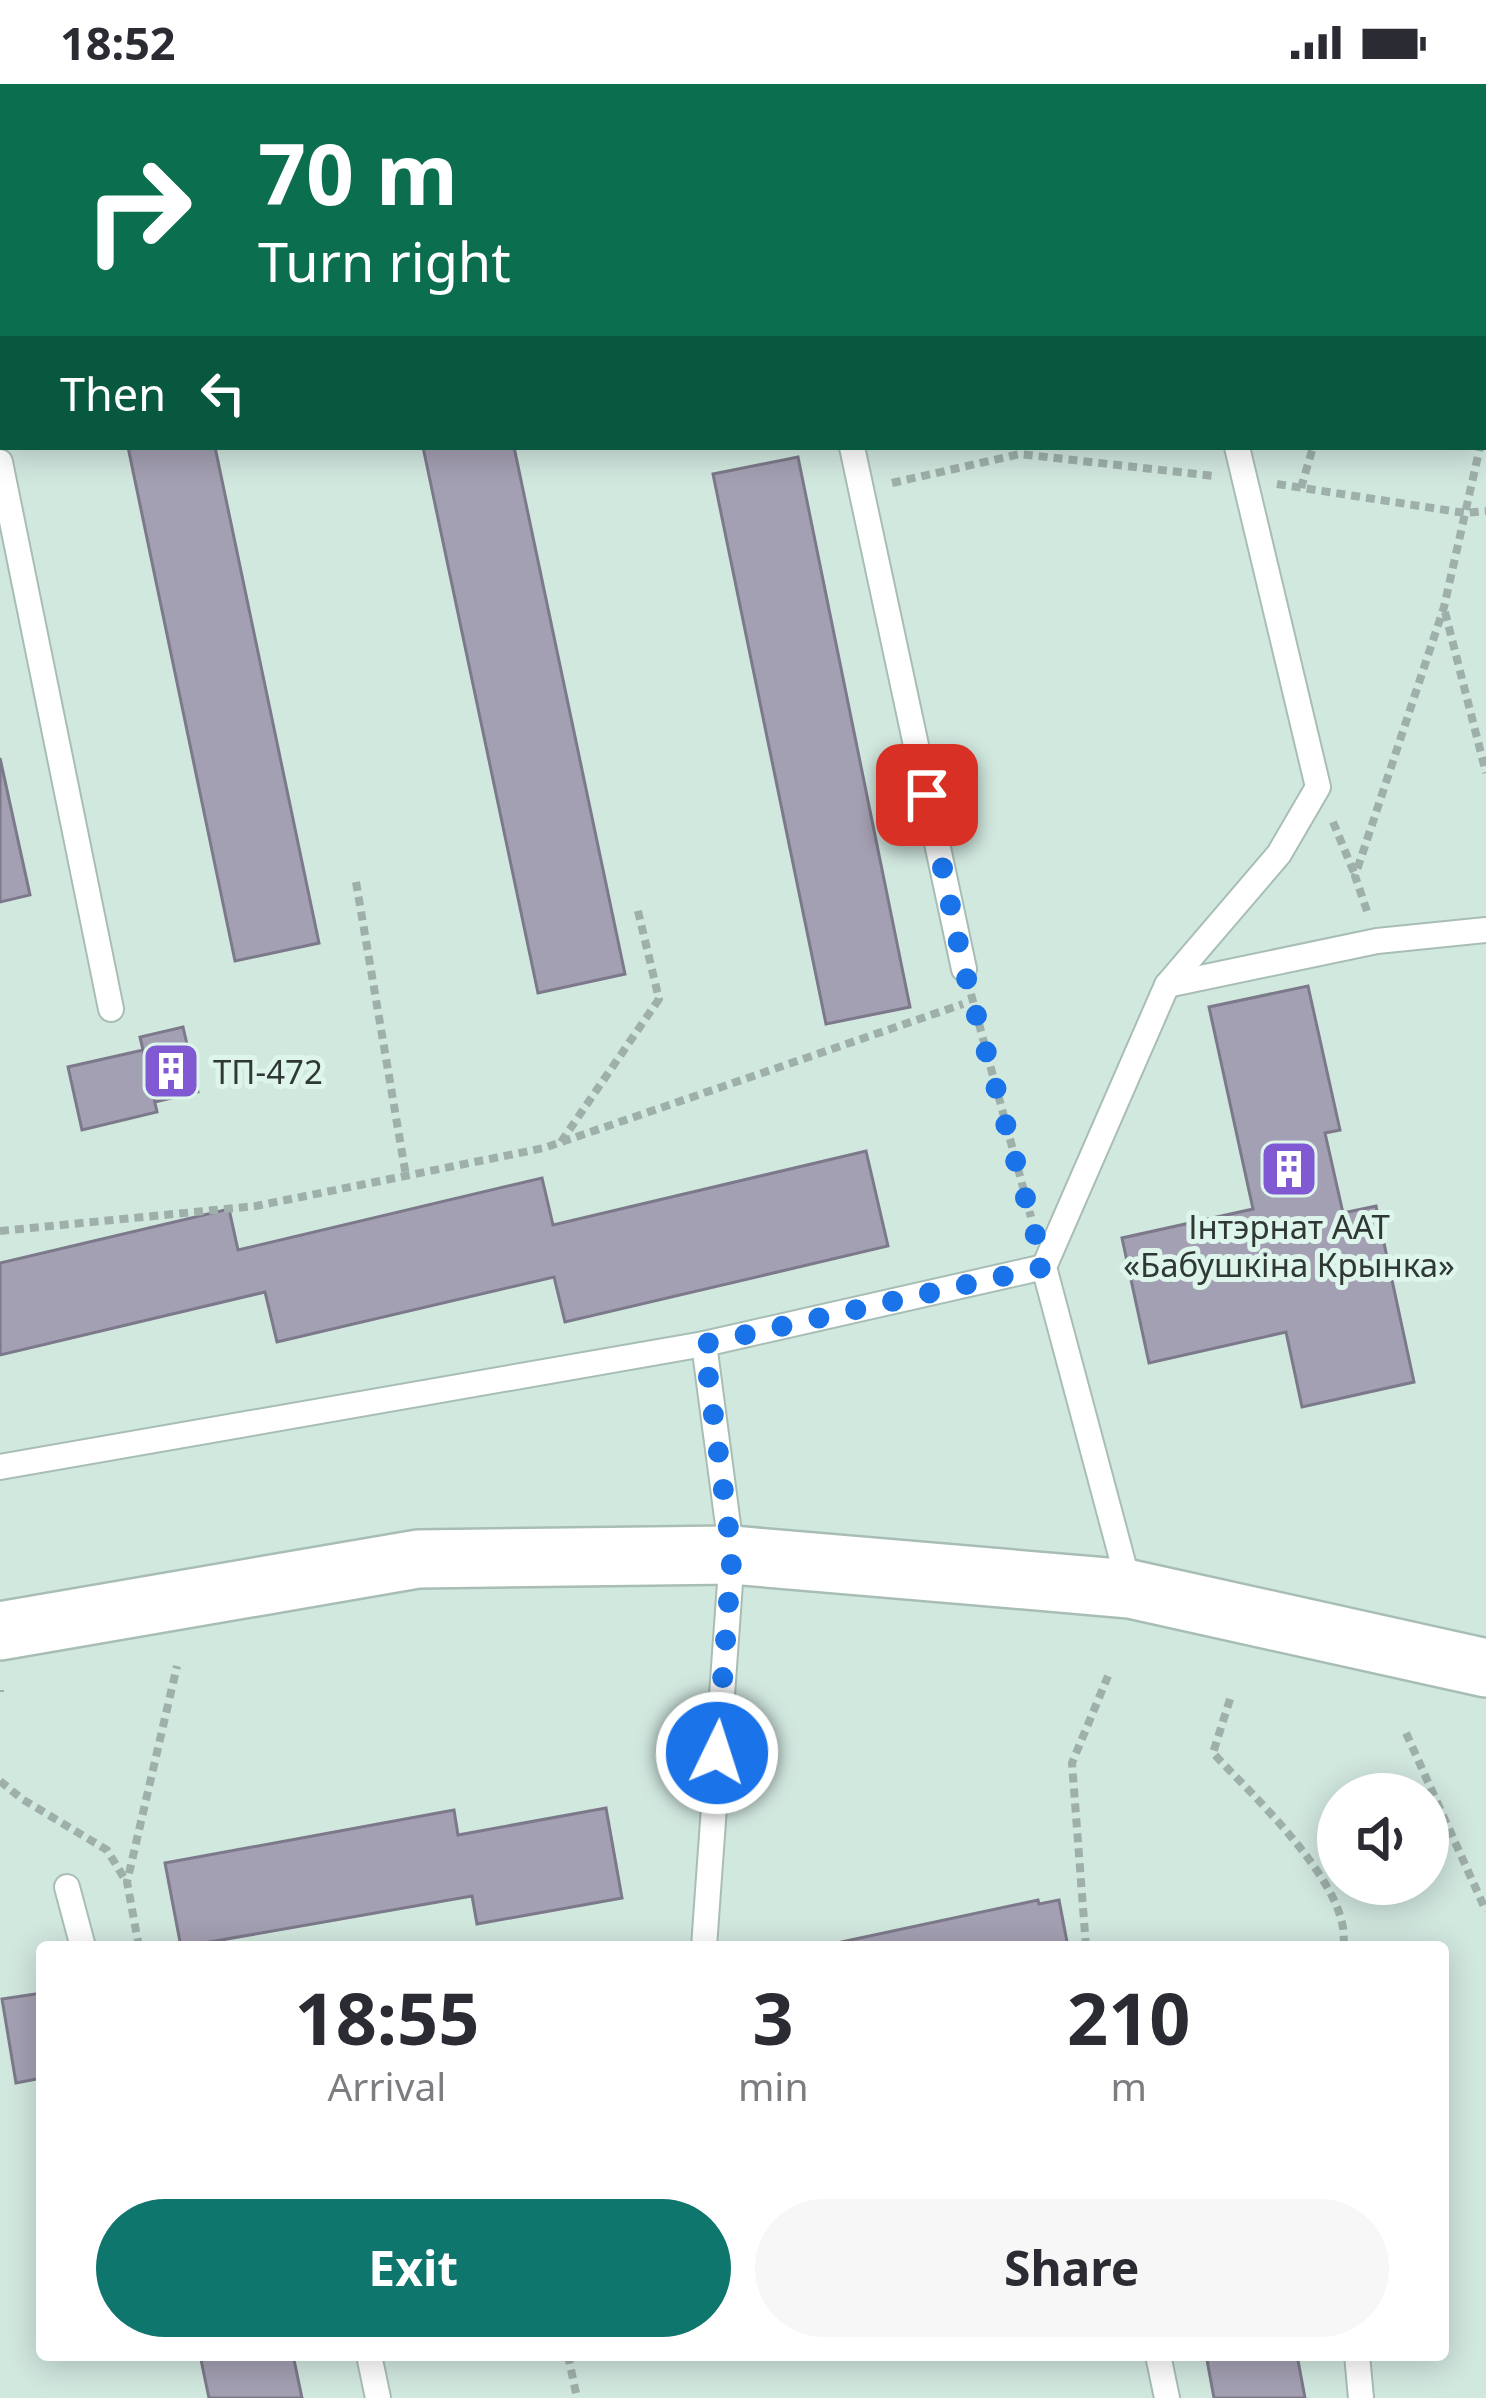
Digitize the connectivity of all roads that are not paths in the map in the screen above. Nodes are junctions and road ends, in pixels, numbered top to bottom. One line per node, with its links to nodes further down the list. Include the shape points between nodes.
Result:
1 (853, 450): 5 (lane)
2 (1238, 450): 6 (lane, via 1318,787 1279,854)
3 (0, 462): 7 (lane)
4 (1486, 930): 6 (lane, via 1377,940)
5 (964, 969)
6 (1167, 985): 8 (lane)
7 (111, 1009)
8 (1044, 1267): 9 (lane); 12 (lane)
9 (704, 1344): 10 (lane); 11 (lane)
10 (0, 1467)
11 (732, 1555): 12 (street); 13 (street, via 418,1559); 17 (lane)
12 (1130, 1589): 14 (street)
13 (0, 1630)
14 (1486, 1668)
15 (68, 1887): 16 (lane)
16 (82, 1941)
17 (704, 1941)
18 (370, 2361): 21 (lane)
19 (1159, 2361): 22 (lane)
20 (1358, 2361): 23 (lane)
21 (378, 2398)
22 (1167, 2398)
23 (1361, 2398)

